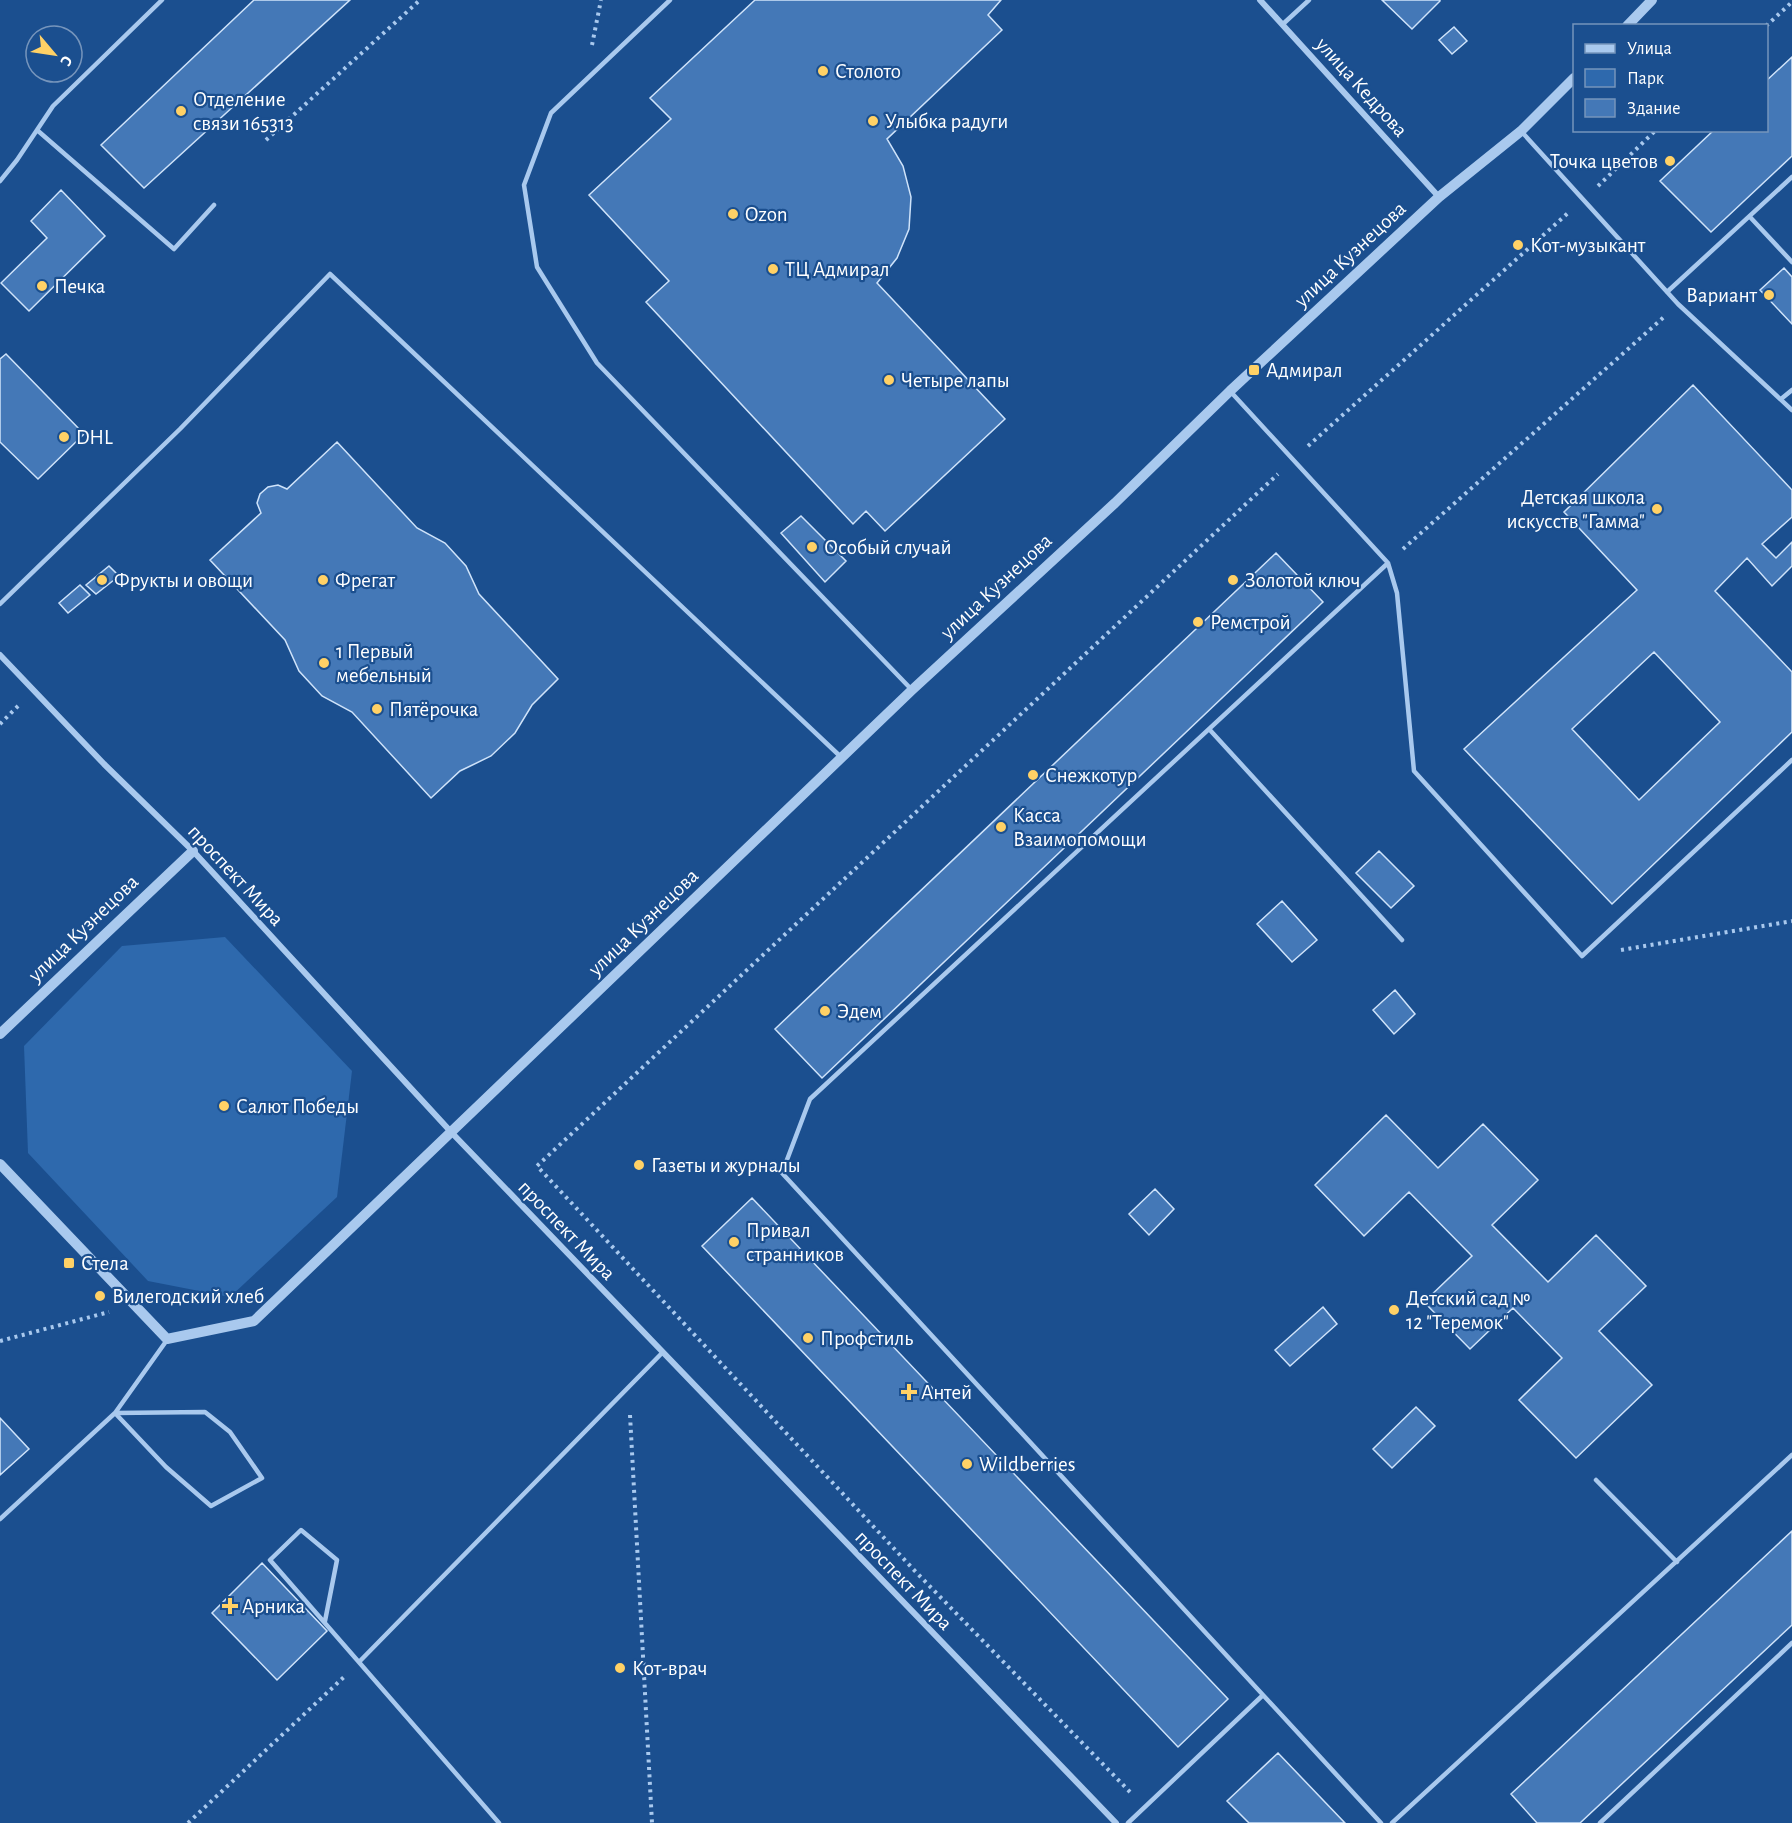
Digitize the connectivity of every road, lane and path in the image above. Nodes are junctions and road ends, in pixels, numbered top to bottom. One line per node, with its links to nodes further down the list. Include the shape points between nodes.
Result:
1 (162, 0): 14 (lane, via 71,87)
2 (420, 0): 17 (path)
3 (601, 0): 13 (path)
4 (670, 0): 13 (lane)
5 (1260, 0): 9 (street, улица Кедрова)
6 (1309, 0): 9 (lane)
7 (1652, 0): 10 (street)
8 (1792, 2): 11 (path)
9 (1283, 24): 20 (street, улица Кедрова)
10 (1629, 24)
11 (1768, 25)
12 (1573, 80): 15 (street, улица Кузнецова)
13 (585, 81): 35 (lane, via 551,113 524,185 537,267 597,363)
14 (37, 130): 19 (lane); 22 (lane, via 174,249)
15 (1521, 131): 20 (street, улица Кузнецова); 21 (lane)
16 (1654, 132): 21 (path)
17 (266, 140)
18 (1792, 177): 23 (lane)
19 (0, 181)
20 (1439, 197): 28 (street, улица Кузнецова)
21 (1582, 200): 25 (lane); 31 (path)
22 (214, 205)
23 (1750, 217): 24 (lane); 25 (lane)
24 (1792, 262)
25 (1667, 292): 26 (lane)
26 (1678, 304): 29 (lane); 32 (path)
27 (1792, 390): 29 (lane)
28 (1230, 391): 31 (lane); 35 (street, улица Кузнецова)
29 (1781, 399): 30 (lane)
30 (1792, 410)
31 (1293, 459): 32 (lane); 60 (path, via 537,1166 914,1570)
32 (1388, 563): 36 (lane); 42 (lane, via 1396,593 1414,771)
33 (0, 604): 37 (lane, via 180,429 330,274)
34 (0, 655): 39 (street, проспект Мира)
35 (912, 690): 37 (street, улица Кузнецова)
36 (1209, 729): 41 (lane); 59 (lane, via 810,1099 782,1173)
37 (842, 758): 44 (street, улица Кузнецова)
38 (1792, 760): 42 (lane)
39 (193, 851): 43 (street, улица Кузнецова); 44 (street, проспект Мира)
40 (1792, 921): 42 (path)
41 (1402, 940)
42 (1582, 956)
43 (0, 1034)
44 (452, 1133): 47 (street, улица Кузнецова, via 254,1321); 49 (street, проспект Мира)
45 (0, 1164): 46 (street)
46 (133, 1306): 47 (street); 48 (path)
47 (167, 1339): 51 (lane)
48 (0, 1341)
49 (662, 1353): 50 (lane); 64 (street, проспект Мира)
50 (628, 1385): 58 (lane); 63 (path)
51 (115, 1413): 51 (lane, via 205,1412 231,1432 262,1478 211,1506 166,1467); 54 (lane)
52 (1792, 1455): 55 (lane)
53 (1596, 1480): 55 (lane)
54 (0, 1519)
55 (1677, 1562): 67 (lane)
56 (325, 1621): 56 (lane, via 270,1560 301,1530 337,1560); 58 (lane)
57 (1792, 1643): 68 (lane)
58 (360, 1661): 61 (path); 62 (lane)
59 (1262, 1696): 60 (lane); 66 (lane)
60 (1144, 1806): 65 (lane)
61 (188, 1823)
62 (499, 1823)
63 (652, 1823)
64 (1116, 1823)
65 (1128, 1823)
66 (1382, 1823)
67 (1392, 1823)
68 (1600, 1823)

